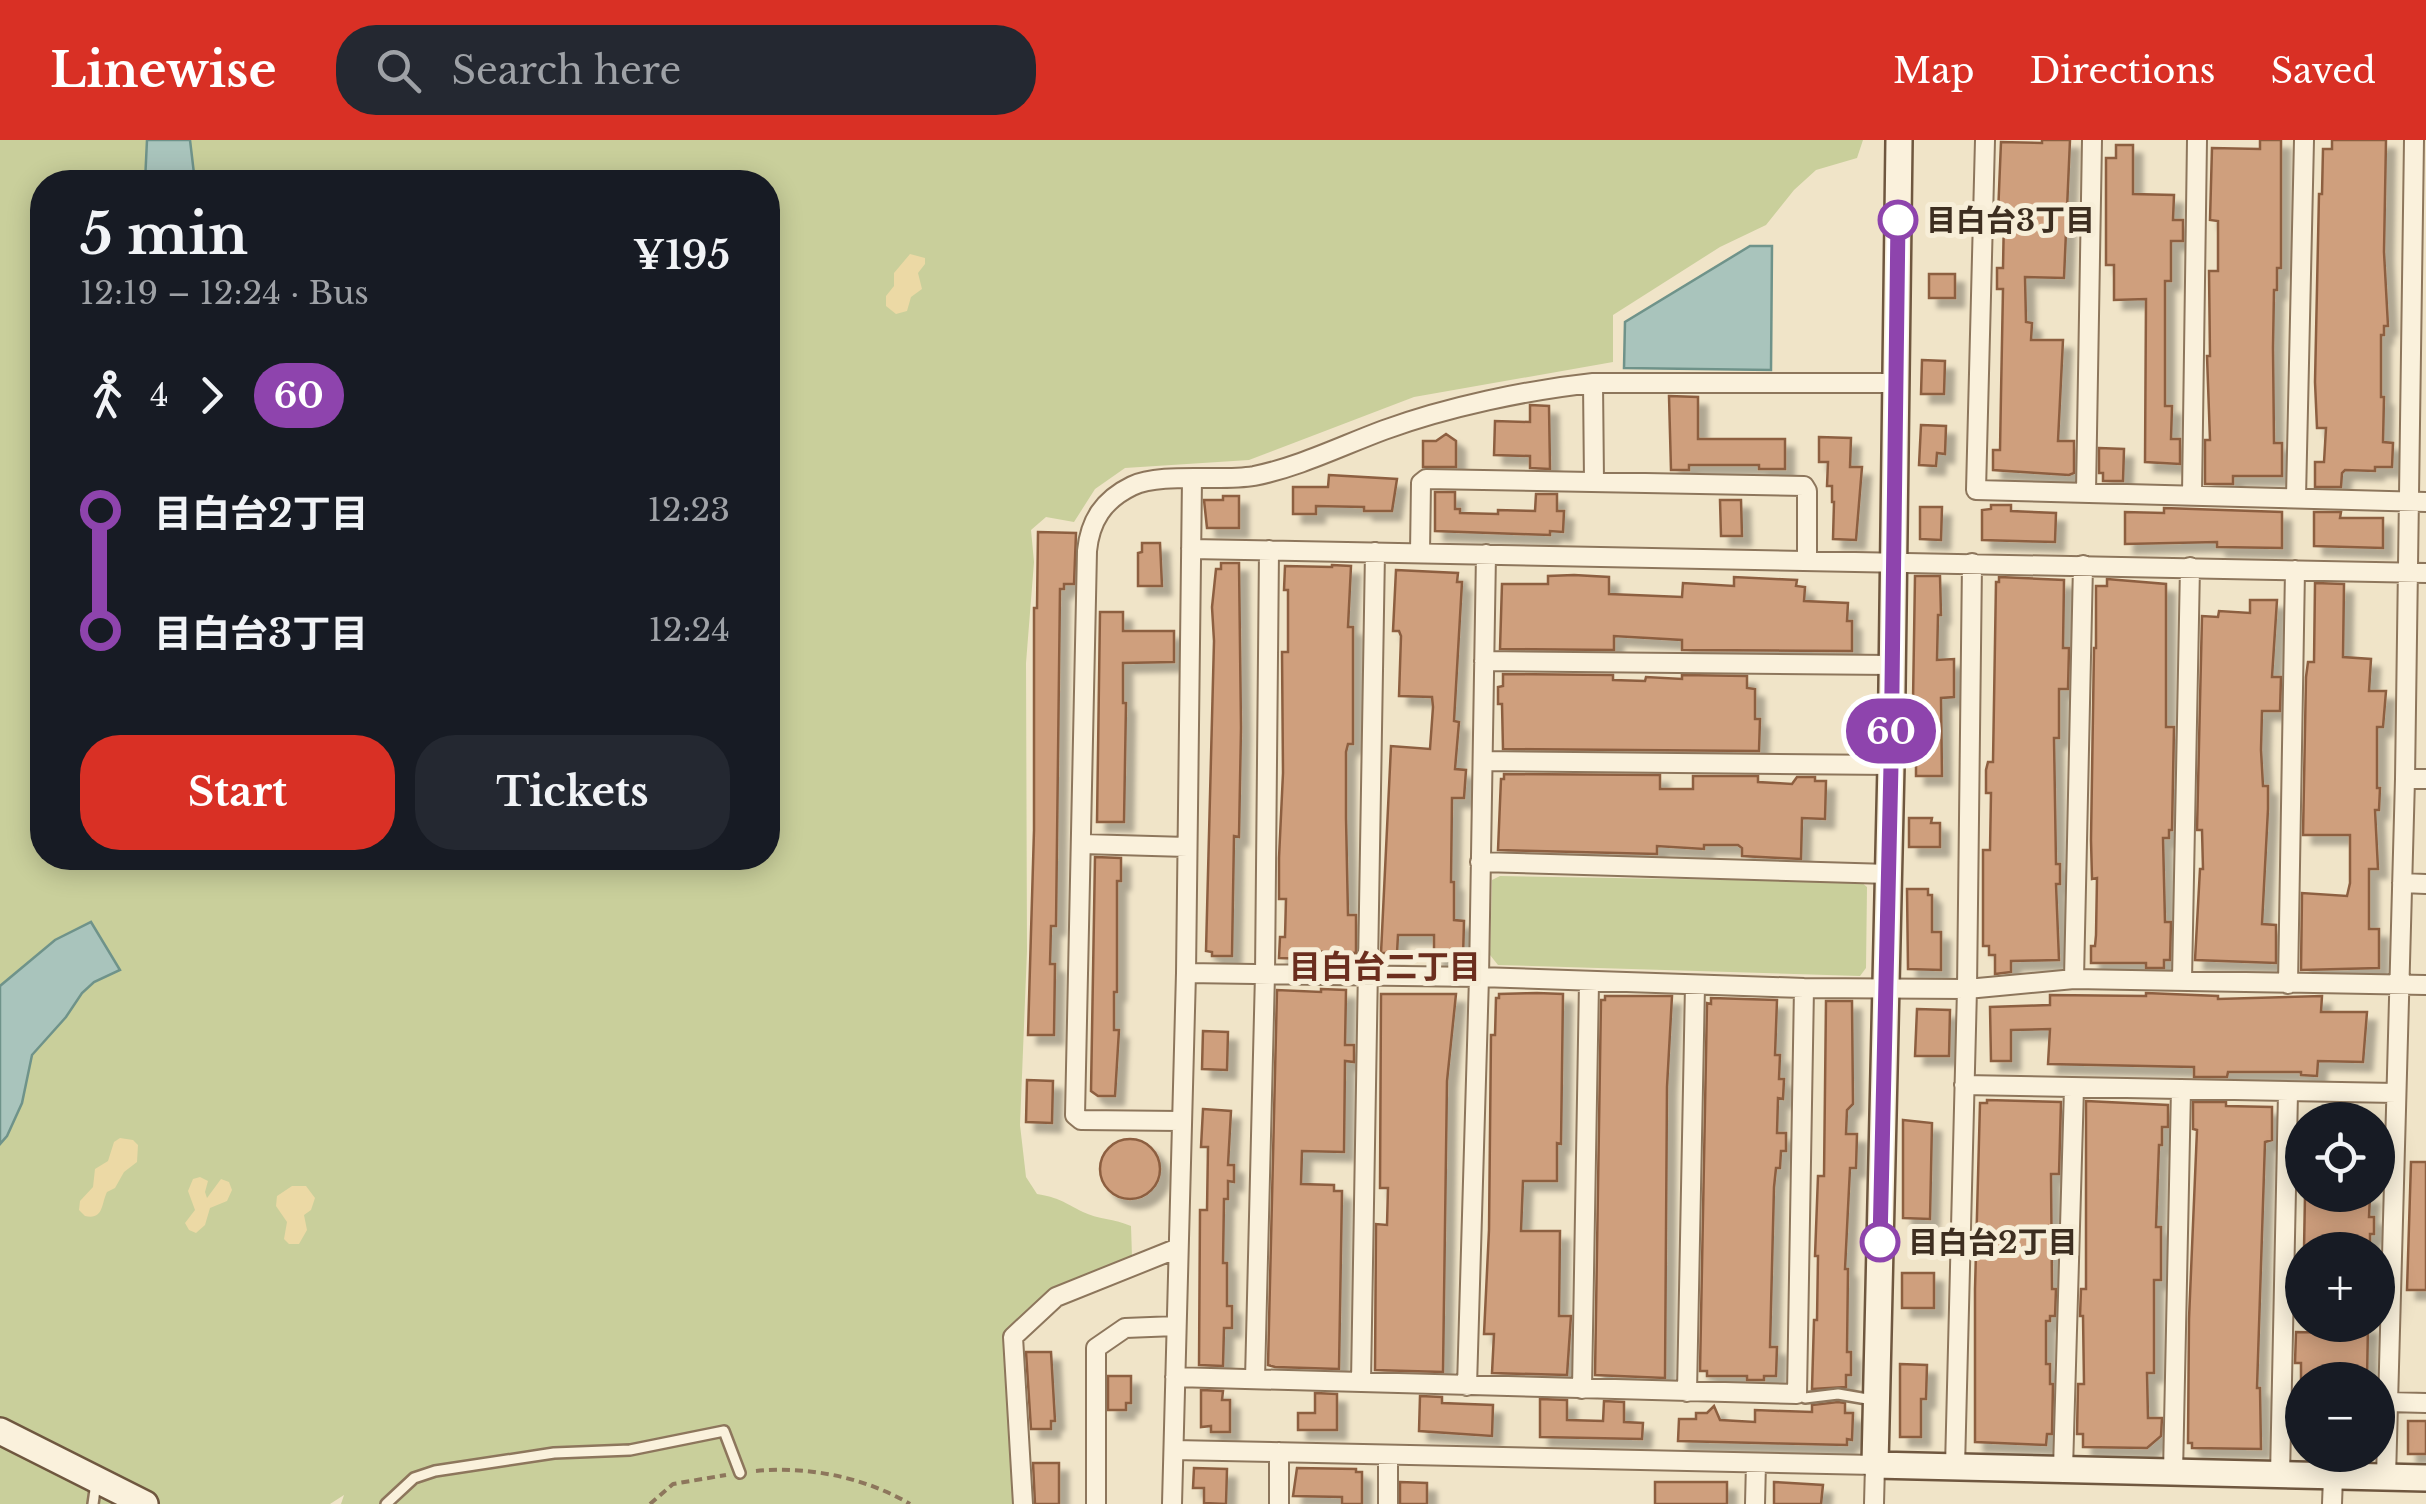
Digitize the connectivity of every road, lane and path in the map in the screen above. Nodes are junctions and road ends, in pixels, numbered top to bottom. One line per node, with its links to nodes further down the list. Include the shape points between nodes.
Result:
1 (1899, 140): 10 (street)
2 (1985, 140): 14 (street, via 1976,490)
3 (2092, 140): 14 (street)
4 (2197, 140): 15 (street)
5 (2304, 140): 16 (street)
6 (2414, 140): 7 (street)
7 (2420, 202): 8 (street)
8 (2419, 309): 11 (street)
9 (1593, 383): 10 (street); 12 (street, via 1544,388 1389,428 1249,477); 13 (street)
10 (1896, 384): 24 (street)
11 (2418, 405): 17 (street)
12 (1192, 479): 18 (street); 38 (street, via 1138,483 1118,493 1090,526)
13 (1594, 482): 21 (street, via 1426,479); 23 (street, via 1804,486)
14 (2086, 492): 15 (street)
15 (2192, 494): 16 (street)
16 (2296, 497): 17 (street)
17 (2417, 502): 29 (street)
18 (1191, 549): 19 (street); 39 (street)
19 (1269, 550): 20 (street); 45 (street)
20 (1375, 552): 21 (street); 46 (street)
21 (1420, 552): 22 (street)
22 (1486, 554): 23 (street); 30 (street)
23 (1807, 559): 24 (street)
24 (1893, 560): 25 (street); 31 (street)
25 (1972, 564): 26 (street); 57 (street)
26 (2083, 565): 27 (street); 48 (street)
27 (2190, 567): 28 (street); 49 (street)
28 (2295, 570): 29 (street); 51 (street)
29 (2416, 572): 32 (street)
30 (1484, 661): 31 (street); 34 (street)
31 (1892, 664): 35 (street)
32 (2406, 677): 33 (street); 36 (street)
33 (2426, 677)
34 (1483, 761): 35 (street); 40 (street)
35 (1891, 765): 41 (street)
36 (2405, 778): 37 (street); 42 (street)
37 (2426, 779)
38 (1082, 844): 39 (street); 63 (street, via 1075,1116)
39 (1187, 847): 44 (street)
40 (1480, 862): 41 (street); 47 (street)
41 (1889, 874): 55 (street)
42 (2402, 883): 43 (street); 52 (street)
43 (2426, 884)
44 (1186, 973): 45 (street); 63 (street)
45 (1264, 974): 46 (street); 68 (street)
46 (1369, 976): 47 (street); 69 (street)
47 (1479, 976): 50 (street); 70 (street)
48 (2074, 979): 49 (street); 57 (street)
49 (2182, 980): 51 (street)
50 (1589, 982): 53 (street); 71 (street)
51 (2288, 984): 52 (street)
52 (2399, 984): 54 (street); 62 (street)
53 (1695, 985): 56 (street); 72 (street)
54 (2426, 985)
55 (1887, 987): 56 (street); 57 (street); 74 (street)
56 (1804, 988): 73 (street)
57 (1966, 989): 58 (street)
58 (1964, 1085): 59 (street); 83 (street)
59 (2074, 1088): 60 (street); 84 (street)
60 (2180, 1089): 61 (street); 87 (street)
61 (2288, 1092): 62 (street); 88 (street)
62 (2396, 1093): 66 (street)
63 (1180, 1121): 64 (street)
64 (1178, 1248): 65 (street); 97 (street, via 1056,1296 1013,1337)
65 (1176, 1326): 67 (street); 98 (street, via 1125,1328 1096,1348)
66 (2389, 1362)
67 (1175, 1377): 68 (street); 78 (street)
68 (1255, 1379): 69 (street)
69 (1361, 1382): 70 (street)
70 (1467, 1386): 71 (street)
71 (1582, 1389): 72 (street)
72 (1687, 1392): 73 (street)
73 (1797, 1394): 74 (lane)
74 (1876, 1400): 82 (street)
75 (2395, 1402): 76 (street)
76 (2426, 1403)
77 (0, 1431): 92 (street)
78 (1174, 1450): 79 (street); 99 (street)
79 (1280, 1452): 80 (street); 100 (street)
80 (1388, 1454): 81 (street); 101 (street)
81 (1756, 1463): 82 (street); 102 (street)
82 (1875, 1465): 83 (street); 103 (street)
83 (1955, 1467): 84 (street)
84 (2063, 1469): 87 (street)
85 (2386, 1472): 90 (street)
86 (740, 1473): 94 (lane, via 724,1431 630,1450 554,1453 435,1471 414,1478); 95 (path, via 673,1484); 96 (path, via 823,1472)
87 (2173, 1473): 88 (street)
88 (2280, 1476): 89 (street)
89 (2333, 1477): 90 (street); 104 (street)
90 (2386, 1477): 91 (street)
91 (2426, 1478)
92 (95, 1492): 93 (street)
93 (145, 1504)
94 (386, 1504)
95 (650, 1504)
96 (910, 1504)
97 (1023, 1504)
98 (1096, 1504)
99 (1172, 1504)
100 (1279, 1504)
101 (1388, 1504)
102 (1755, 1504)
103 (1874, 1504)
104 (2332, 1504)

